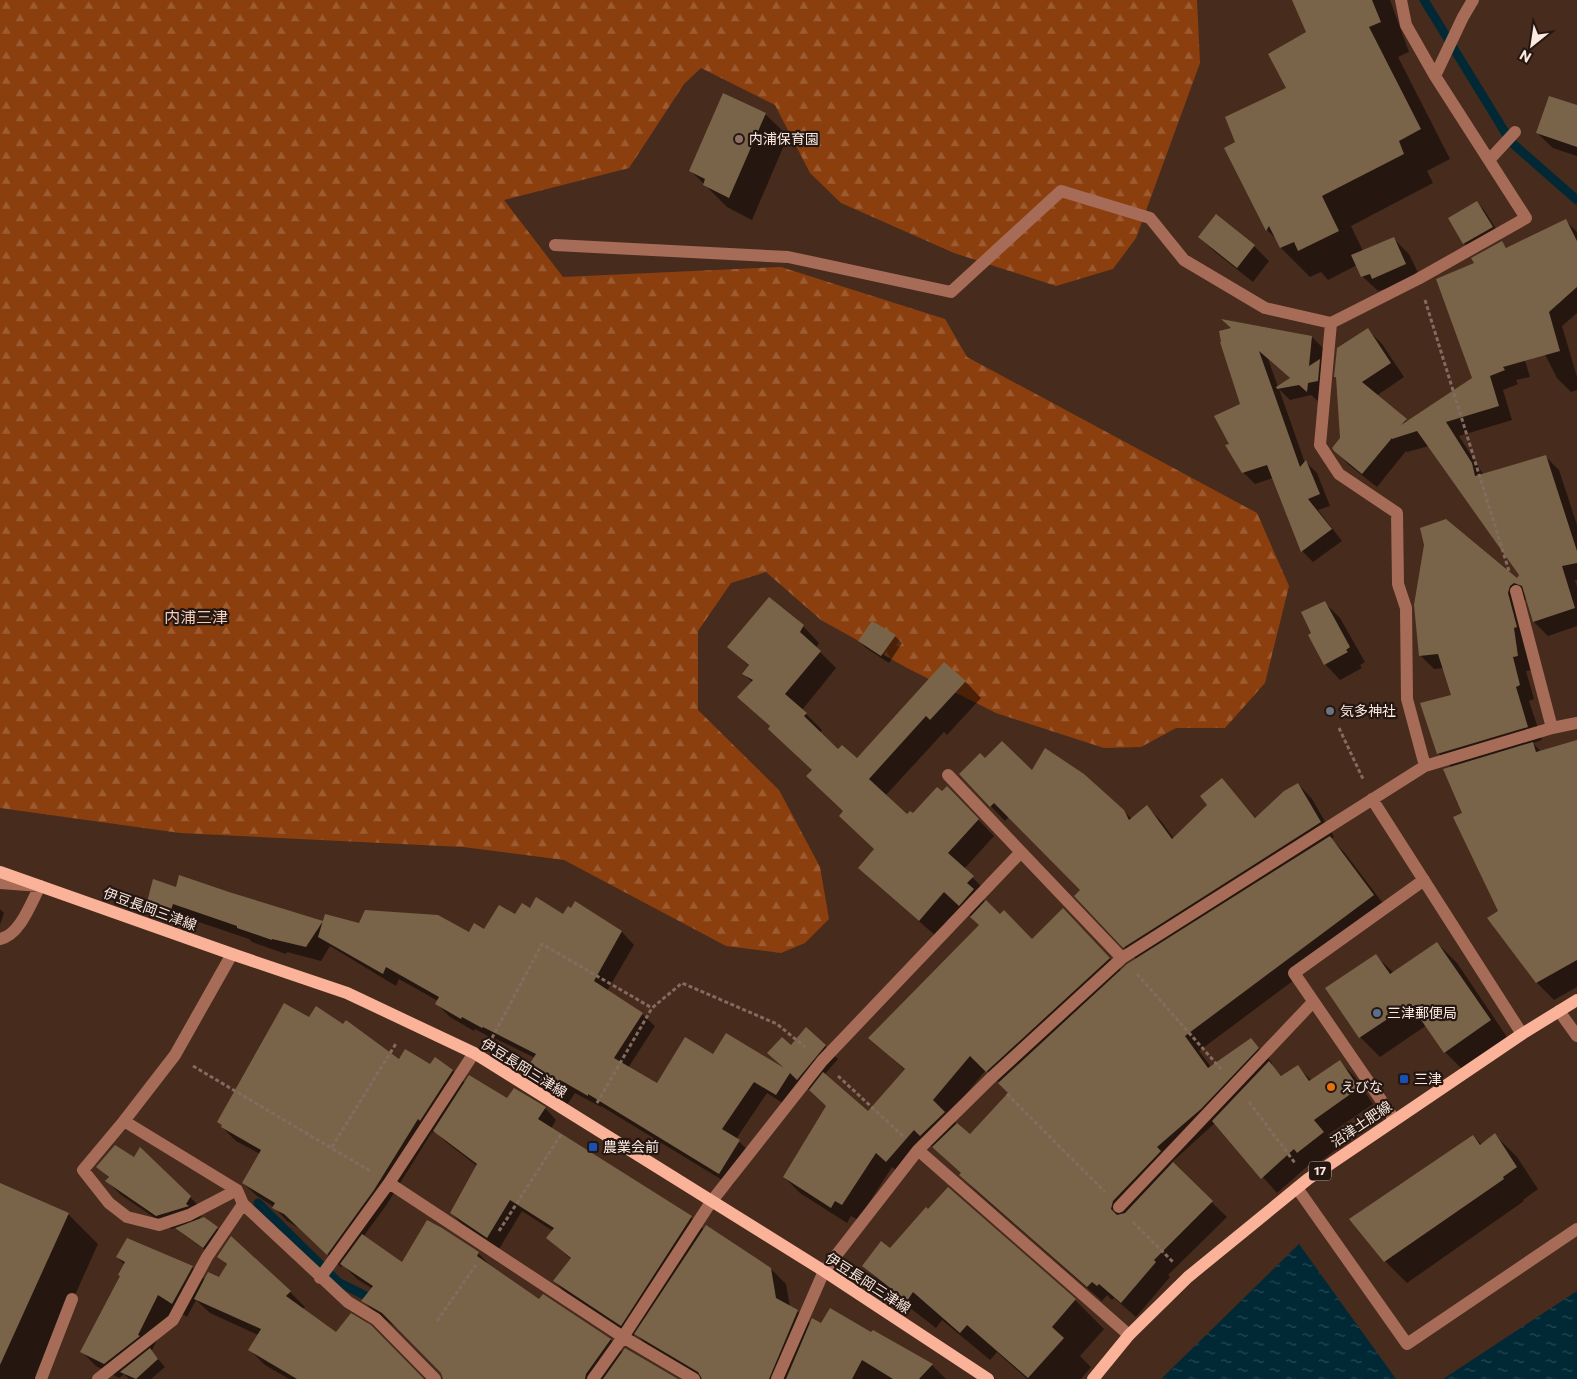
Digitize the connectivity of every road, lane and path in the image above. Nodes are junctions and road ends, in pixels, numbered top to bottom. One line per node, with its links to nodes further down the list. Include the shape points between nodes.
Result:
1 (1401, 0): 3 (street, via 1406,25)
2 (1473, 0): 3 (street)
3 (1438, 70): 5 (street)
4 (1516, 132): 5 (street)
5 (1492, 156): 7 (street, via 1526,218)
6 (555, 245): 8 (street, via 788,257 951,292 1061,191 1150,218 1184,260 1265,308)
7 (1418, 279): 8 (street); 9 (path)
8 (1331, 323): 13 (street, via 1320,445 1339,474 1397,513 1398,584 1406,608 1407,699)
9 (1516, 591): 12 (street)
10 (1577, 723): 12 (street)
11 (1338, 728): 15 (path)
12 (1552, 728): 13 (street)
13 (1425, 766): 15 (street)
14 (948, 775): 16 (street)
15 (1372, 799): 18 (street); 23 (street)
16 (1021, 852): 23 (street); 33 (street)
17 (0, 872): 20 (main road, 伊豆長岡三津線)
18 (1424, 880): 25 (street, via 1294,973); 29 (street)
19 (0, 884): 20 (street)
20 (40, 886): 21 (street, via 22,922 6,938); 22 (main road, 伊豆長岡三津線)
21 (0, 939)
22 (232, 954): 28 (main road, 伊豆長岡三津線, via 347,993); 31 (street)
23 (1122, 958): 34 (street); 35 (path)
24 (1577, 1000): 27 (main road, 沼津土肥線 / 17)
25 (1314, 1002): 35 (street); 37 (street)
26 (652, 1008): 32 (path, via 542,944); 33 (path, via 682,983 777,1024); 39 (path)
27 (1559, 1011): 29 (main road, 沼津土肥線 / 17); 30 (street)
28 (409, 1023): 32 (main road, 伊豆長岡三津線); 40 (path)
29 (1522, 1034): 37 (main road, 沼津土肥線 / 17)
30 (1577, 1036)
31 (176, 1055): 38 (street); 40 (path)
32 (477, 1056): 36 (main road, 伊豆長岡三津線); 43 (street)
33 (822, 1061): 41 (path); 46 (street)
34 (991, 1078): 41 (street); 48 (path)
35 (1235, 1084): 42 (path); 48 (street)
36 (574, 1116): 39 (main road, 伊豆長岡三津線); 50 (path)
37 (1394, 1119): 42 (main road, 沼津土肥線 / 17)
38 (124, 1121): 45 (street); 45 (street, via 83,1170 109,1204 127,1217 159,1225 189,1215)
39 (585, 1123): 46 (main road, 伊豆長岡三津線)
40 (332, 1147): 43 (path)
41 (918, 1150): 51 (street); 56 (street)
42 (1308, 1179): 44 (main road, 沼津土肥線 / 17)
43 (389, 1183): 50 (street); 53 (street)
44 (1296, 1188): 49 (street, via 1407,1344); 52 (main road, 沼津土肥線 / 17)
45 (237, 1190): 47 (street)
46 (711, 1202): 51 (main road, 伊豆長岡三津線); 57 (street)
47 (243, 1204): 53 (street); 59 (street, via 207,1257 172,1320)
48 (1119, 1207): 52 (path)
49 (1577, 1230)
50 (488, 1248): 55 (path); 57 (street)
51 (824, 1271): 63 (street); 64 (main road, 伊豆長岡三津線)
52 (1188, 1277): 56 (main road, 沼津土肥線 / 17)
53 (320, 1278): 60 (street, via 348,1302 376,1318)
54 (72, 1299): 58 (street)
55 (437, 1321)
56 (1129, 1335): 65 (main road, 沼津土肥線 / 17)
57 (623, 1336): 61 (street); 62 (street)
58 (41, 1379)
59 (98, 1379)
60 (435, 1379)
61 (593, 1379)
62 (694, 1379)
63 (777, 1379)
64 (988, 1379)
65 (1093, 1379)

